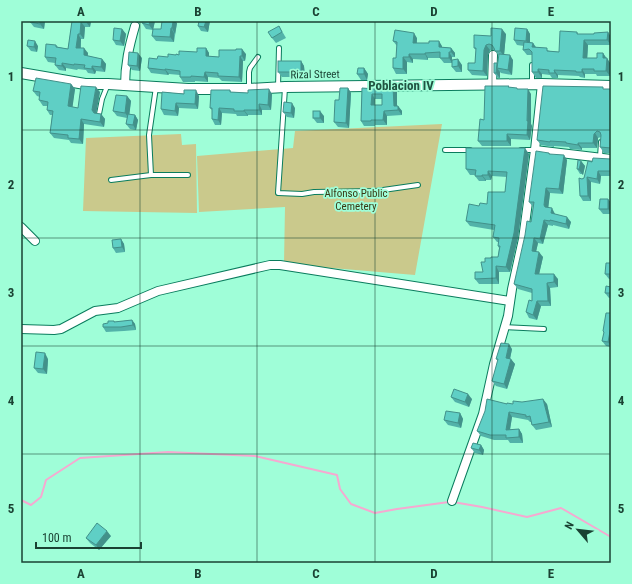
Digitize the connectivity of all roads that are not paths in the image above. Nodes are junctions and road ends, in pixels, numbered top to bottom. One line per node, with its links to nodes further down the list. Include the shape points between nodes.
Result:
1 (135, 26): 10 (street, via 125,68)
2 (279, 48): 13 (lane)
3 (493, 55): 9 (street)
4 (258, 57): 14 (lane, via 250,68)
5 (532, 58): 8 (lane)
6 (21, 73): 7 (street, Rizal Street, via 86,84)
7 (108, 84): 10 (street, Rizal Street); 15 (lane)
8 (537, 84): 9 (street, Rizal Street); 11 (street, Rizal Street); 20 (street)
9 (492, 85): 13 (street, Rizal Street)
10 (125, 86): 12 (street, Rizal Street)
11 (611, 86)
12 (156, 87): 14 (street, Rizal Street); 23 (lane, via 149,135)
13 (282, 87): 14 (street, Rizal Street); 26 (lane, via 278,193 376,190)
14 (249, 89)
15 (99, 114)
16 (601, 140): 21 (lane)
17 (445, 150): 18 (lane)
18 (475, 150)
19 (513, 150): 20 (lane)
20 (535, 150): 21 (street, via 589,160); 29 (street, via 523,239)
21 (600, 158): 22 (street)
22 (611, 159)
23 (151, 175): 24 (lane); 25 (lane)
24 (188, 175)
25 (111, 180)
26 (418, 185)
27 (21, 227): 28 (street)
28 (36, 241)
29 (510, 301): 30 (street); 31 (street, via 270,265 158,291 118,308 95,311 61,329)
30 (504, 327): 32 (lane); 33 (street, via 483,414)
31 (21, 329)
32 (544, 329)
33 (452, 501)

